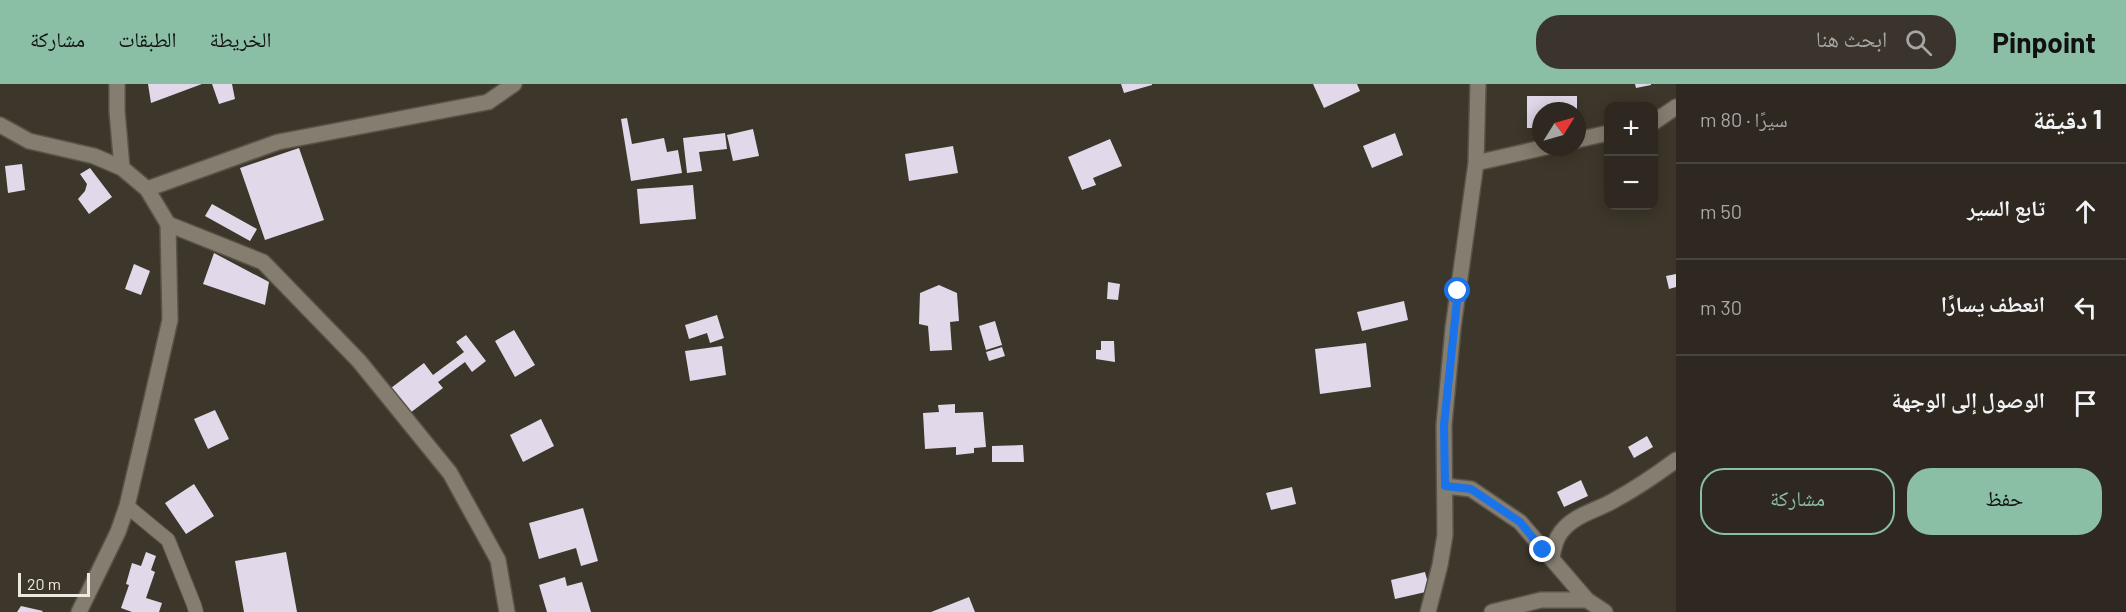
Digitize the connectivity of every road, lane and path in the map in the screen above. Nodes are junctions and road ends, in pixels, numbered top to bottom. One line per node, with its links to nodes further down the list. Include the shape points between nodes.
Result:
1 (117, 84): 11 (street)
2 (514, 84): 12 (street, via 488,102 278,142)
3 (1478, 84): 10 (street)
4 (1676, 107): 5 (street)
5 (1658, 119)
6 (0, 125): 11 (street, via 29,141 94,156)
7 (1604, 134): 8 (street)
8 (1586, 138)
9 (1532, 150): 10 (street)
10 (1476, 163): 15 (street, via 1450,350 1444,425)
11 (122, 168): 12 (street)
12 (147, 189): 13 (street)
13 (168, 224): 16 (street, via 170,320); 21 (street, via 263,262 359,361 450,473 498,560)
14 (1676, 460): 17 (street, via 1611,503 1579,516 1561,532)
15 (1445, 486): 17 (street, via 1471,489 1520,522); 22 (street, via 1445,535)
16 (127, 506): 19 (street); 20 (lane, via 168,540)
17 (1552, 559): 18 (street)
18 (1587, 600): 23 (street, via 1541,600); 24 (street)
19 (79, 612)
20 (196, 612)
21 (507, 612)
22 (1428, 612)
23 (1492, 612)
24 (1605, 612)

